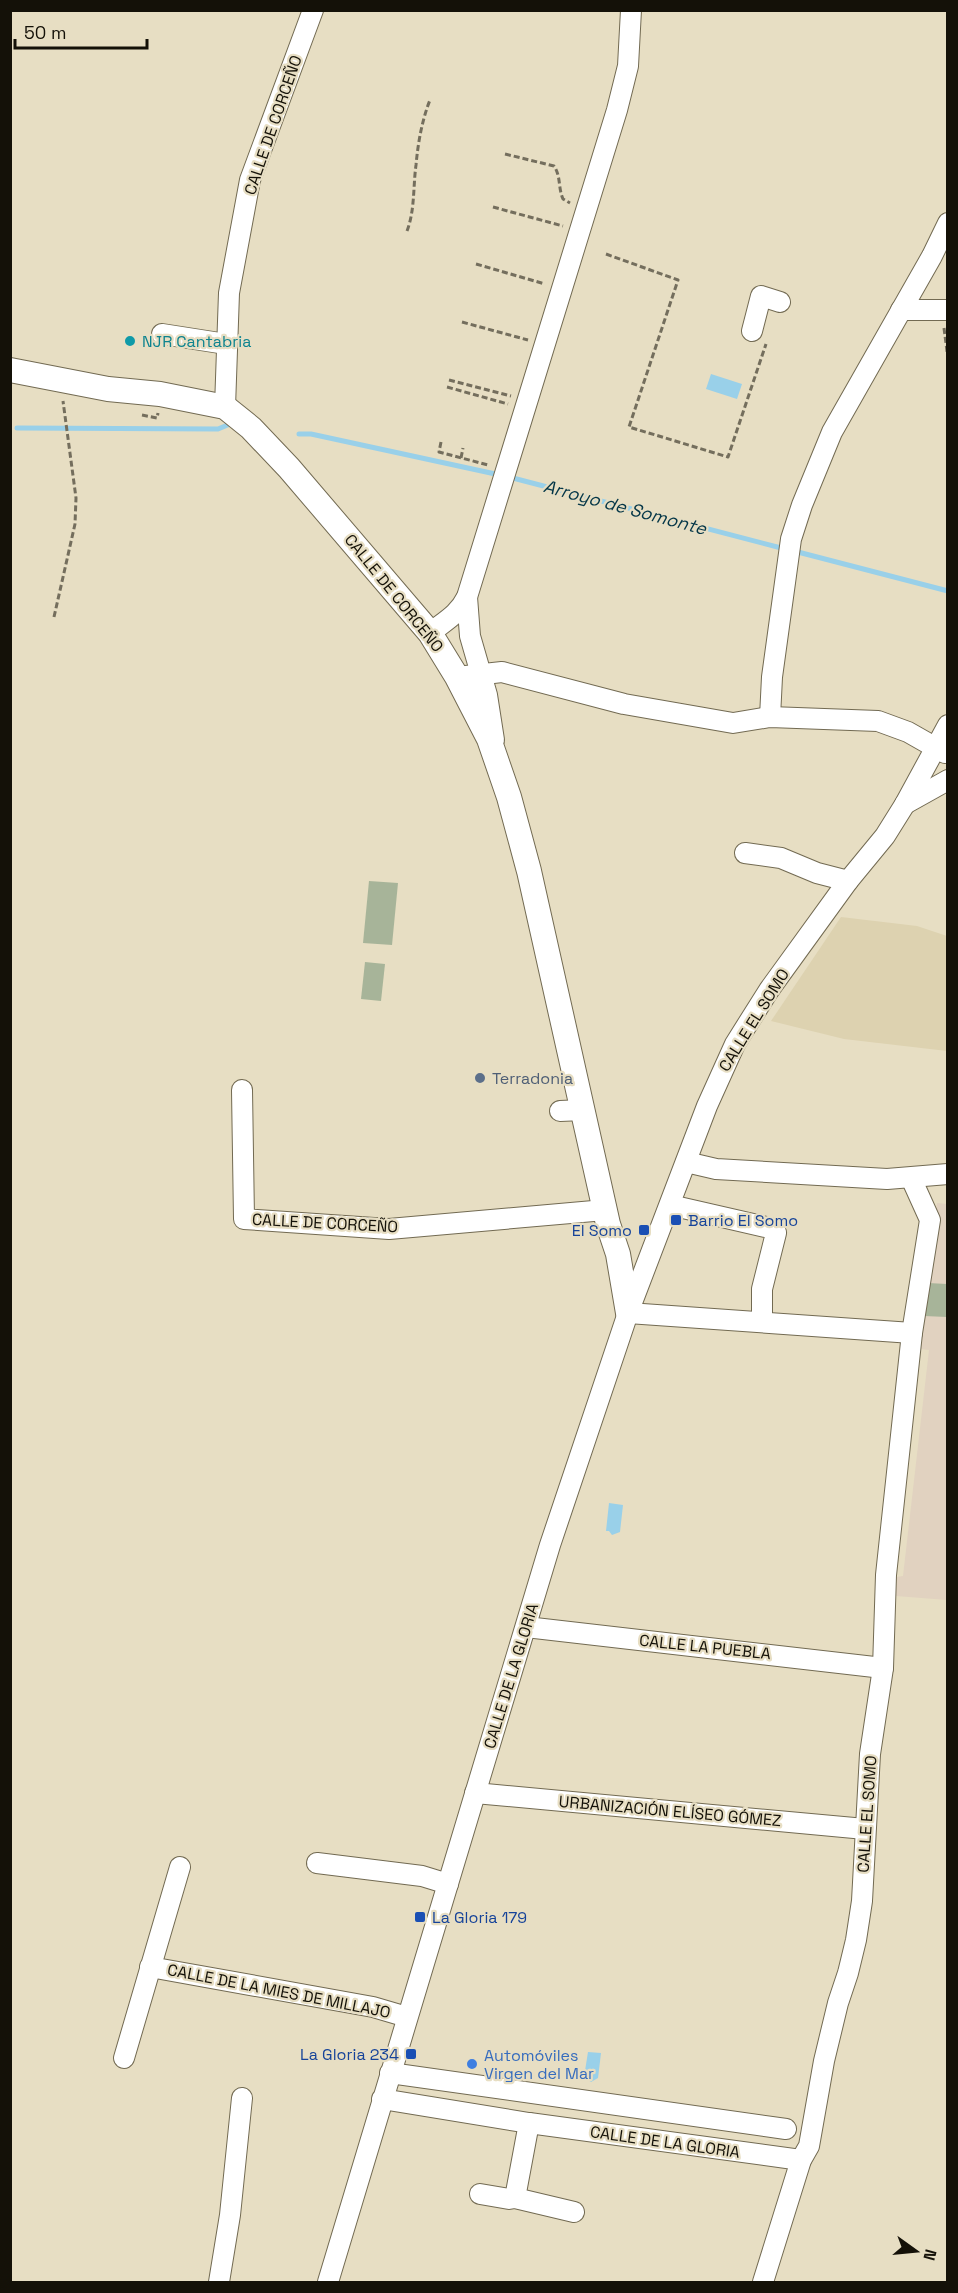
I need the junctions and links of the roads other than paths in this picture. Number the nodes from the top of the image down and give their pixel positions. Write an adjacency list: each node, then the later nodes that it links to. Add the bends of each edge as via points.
1 (313, 10): 9 (street, CALLE DE CORCEÑO, via 250,180 229,293)
2 (631, 10): 12 (street, via 628,66 617,110)
3 (948, 223): 5 (street)
4 (780, 302): 7 (street, via 761,296)
5 (901, 310): 6 (street); 15 (street, via 832,432 791,539)
6 (944, 310)
7 (760, 333)
8 (162, 334): 9 (street)
9 (226, 344): 11 (street, CALLE DE CORCEÑO)
10 (10, 370): 11 (main road)
11 (225, 407): 13 (main road, CALLE DE CORCEÑO, via 289,468)
12 (467, 597): 13 (street); 14 (street)
13 (436, 641): 14 (main road, CALLE DE CORCEÑO)
14 (470, 669): 15 (street, via 502,672 624,704 734,723); 27 (main road, CALLE DE CORCEÑO, via 530,871 572,1110)
15 (770, 717): 17 (street, via 878,722 908,732)
16 (948, 724): 17 (street, CALLE EL SOMO)
17 (942, 751): 19 (street, CALLE EL SOMO)
18 (948, 780): 19 (street)
19 (904, 804): 21 (street, CALLE EL SOMO, via 885,836)
20 (745, 852): 21 (street, via 781,858)
21 (848, 881): 23 (street, CALLE EL SOMO, via 735,1044)
22 (242, 1090): 27 (street, CALLE DE CORCEÑO, via 244,1219 389,1229)
23 (686, 1162): 25 (street, via 716,1169); 26 (street, CALLE EL SOMO)
24 (948, 1174): 25 (street)
25 (911, 1178): 32 (street, CALLE EL SOMO, via 930,1220)
26 (670, 1205): 29 (street, CALLE EL SOMO); 31 (street, via 770,1228 776,1233 762,1289)
27 (605, 1210): 28 (main road, CALLE DE CORCEÑO)
28 (618, 1254): 29 (main road, CALLE DE CORCEÑO); 30 (main road, CALLE DE CORCEÑO)
29 (640, 1282): 30 (street, CALLE DE LA GLORIA)
30 (628, 1313): 31 (street); 33 (street, CALLE DE LA GLORIA)
31 (762, 1322): 32 (street)
32 (912, 1334): 34 (street, CALLE EL SOMO, via 886,1575)
33 (526, 1627): 34 (street, CALLE LA PUEBLA); 35 (street, CALLE DE LA GLORIA)
34 (883, 1668): 36 (street, CALLE EL SOMO, via 870,1754)
35 (476, 1793): 36 (street, URBANIZACIÓN ELÍSEO GÓMEZ); 39 (street, CALLE DE LA GLORIA)
36 (865, 1829): 48 (street, CALLE EL SOMO, via 856,1940 827,2050 809,2145)
37 (316, 1863): 39 (street, via 422,1876)
38 (180, 1867): 40 (street, CALLE DE LA MIES DE MILLAJO)
39 (448, 1884): 41 (street, CALLE DE LA GLORIA)
40 (150, 1967): 41 (street, CALLE DE LA MIES DE MILLAJO, via 372,2007); 42 (street, CALLE DE LA MIES DE MILLAJO)
41 (407, 2017): 43 (street, CALLE DE LA GLORIA)
42 (124, 2058)
43 (390, 2073): 45 (street, CALLE DE LA GLORIA); 47 (street, CALLE DE LA GLORIA)
44 (242, 2098): 52 (street)
45 (382, 2099): 46 (street, CALLE DE LA GLORIA); 53 (street, CALLE DE LA GLORIA)
46 (529, 2123): 48 (street, CALLE DE LA GLORIA); 50 (street)
47 (786, 2130)
48 (801, 2160): 54 (street, CALLE EL SOMO)
49 (480, 2194): 50 (street)
50 (515, 2198): 51 (street)
51 (574, 2211)
52 (219, 2283)
53 (327, 2283)
54 (763, 2283)

